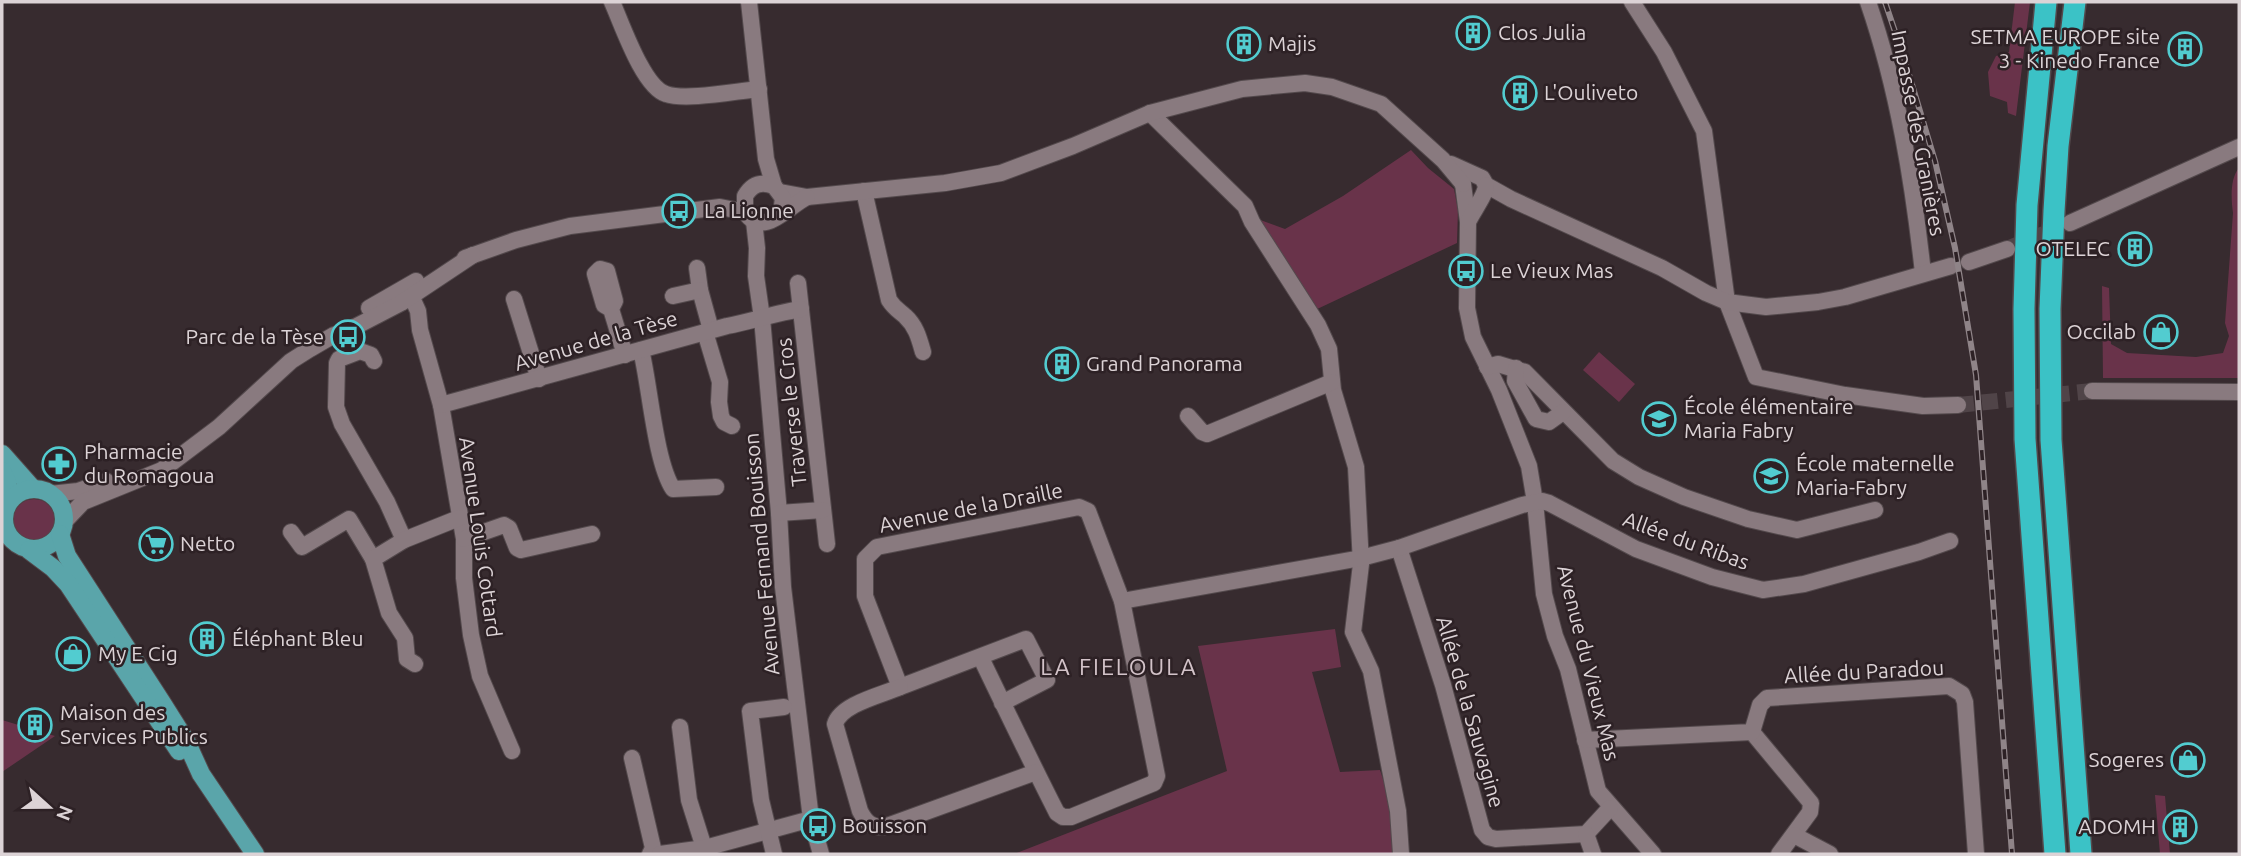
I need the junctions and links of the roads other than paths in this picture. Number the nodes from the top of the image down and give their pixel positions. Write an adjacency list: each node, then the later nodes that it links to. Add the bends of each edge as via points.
1 (612, 2): 7 (street, via 648,80 661,93 679,96)
2 (749, 2): 7 (street)
3 (1632, 2): 27 (street, via 1664,52 1704,131)
4 (1868, 2): 21 (street, Impasse des Granières, via 1887,63 1917,214)
5 (2046, 2): 100 (highway, via 2027,205 2025,426)
6 (2075, 2): 101 (highway, via 2058,146 2050,309 2051,440)
7 (759, 89): 10 (street)
8 (1150, 113): 12 (street, via 1242,89 1306,83 1332,88 1381,104); 13 (street, via 1001,173); 39 (street, via 1245,206 1318,325 1329,349)
9 (2239, 147): 16 (street)
10 (766, 159): 11 (street); 15 (street, Avenue Fernand Bouisson)
11 (777, 189): 14 (street); 15 (street, via 767,184); 15 (street, via 783,198)
12 (1475, 189): 27 (street, via 1511,199); 36 (street, Avenue du Vieux Mas, via 1468,222 1468,320)
13 (864, 191): 14 (street); 33 (street, via 889,300 914,326)
14 (807, 197): 15 (street)
15 (758, 208): 24 (street, via 720,207 570,226 473,256); 30 (street, Avenue Fernand Bouisson, via 756,276)
16 (2070, 223)
17 (2007, 249): 18 (street)
18 (1969, 262)
19 (1951, 266): 21 (street)
20 (697, 268): 23 (street)
21 (1923, 274): 27 (street, via 1818,302 1766,307)
22 (798, 283): 29 (street, Traverse le Cros)
23 (700, 290): 25 (street); 31 (street)
24 (404, 294): 42 (street, Avenue Louis Cottard, via 419,325); 47 (street, via 291,361 219,427)
25 (673, 296)
26 (514, 299): 38 (street)
27 (1727, 302): 43 (street, via 1756,377 1910,404)
28 (611, 309): 34 (street)
29 (802, 309): 30 (street, Traverse le Cros); 54 (street, Traverse le Cros)
30 (762, 318): 31 (street, Avenue de la Tèse); 56 (street, Avenue Fernand Bouisson)
31 (708, 331): 32 (street, Avenue de la Tèse); 46 (street, via 720,382 721,416)
32 (641, 350): 34 (street, Avenue de la Tèse); 50 (street, via 669,482 673,489)
33 (923, 352)
34 (625, 355): 38 (street, Avenue de la Tèse)
35 (374, 361): 63 (street, via 360,351 339,359 336,407)
36 (1487, 367): 37 (street); 52 (street, Avenue du Vieux Mas, via 1521,443)
37 (1516, 368): 44 (street, Allée du Ribas); 44 (street, via 1515,381 1536,419 1549,422)
38 (539, 379): 42 (street, Avenue de la Tèse)
39 (1332, 382): 45 (street, via 1207,434); 68 (street, via 1356,467)
40 (2092, 391): 41 (street)
41 (2239, 392)
42 (441, 405): 57 (street, Avenue Louis Cottard)
43 (1958, 405)
44 (1563, 412): 55 (street, Allée du Ribas, via 1613,461 1639,477 1748,519 1797,530)
45 (1188, 416)
46 (732, 426)
47 (184, 452): 51 (street, via 78,491); 58 (street, via 162,470 83,502)
48 (2, 454): 51 (main road)
49 (2, 471): 53 (main road, via 7,482)
50 (716, 487)
51 (42, 491): 53 (main road, via 21,492); 58 (main road, via 61,506)
52 (1535, 502): 64 (street, Allée du Ribas, via 1549,503 1636,549 1763,590 1804,584); 66 (street); 79 (street, Avenue du Vieux Mas, via 1544,594)
53 (5, 508): 61 (main road)
54 (823, 510): 56 (street, Traverse le Cros); 65 (street, Traverse le Cros)
55 (1875, 510)
56 (779, 513): 84 (street, Avenue Fernand Bouisson, via 783,587)
57 (459, 518): 62 (street, Avenue Louis Cottard); 63 (street)
58 (62, 528): 67 (main road, via 47,547); 74 (main road, via 66,556)
59 (291, 531): 69 (street, via 302,547 349,519)
60 (592, 534): 62 (street, via 522,550 504,525)
61 (5, 535): 67 (main road)
62 (464, 539): 80 (street, Avenue Louis Cottard, via 467,603 480,676)
63 (404, 540): 69 (street)
64 (1950, 541)
65 (828, 544)
66 (1399, 548): 68 (street); 86 (street, Allée de la Sauvagine, via 1443,685 1482,830 1496,839)
67 (29, 550): 74 (main road, via 68,584)
68 (1361, 558): 70 (street); 94 (street, via 1353,632 1371,671 1398,811)
69 (373, 559): 72 (street, via 389,613 405,638 407,659)
70 (1122, 601): 73 (street, Avenue de la Draille, via 1088,511 1079,507 877,547 865,559 865,596); 82 (street, Avenue de la Draille, via 1157,776 1154,782 1063,817)
71 (981, 658): 73 (street); 75 (street, Avenue de la Draille); 75 (street, via 1026,639 1047,680)
72 (415, 664)
73 (900, 687): 82 (street, via 847,708 835,724 860,811 870,825 887,826)
74 (145, 689): 89 (main road, via 187,741 199,770)
75 (1002, 703): 82 (street, Avenue de la Draille)
76 (784, 707): 85 (street, via 750,711)
77 (680, 727): 88 (street, via 689,800)
78 (1752, 732): 79 (street); 87 (street, via 1811,803); 99 (street, Allée du Paradou, via 1760,705 1767,698 1943,685 1956,689 1965,702)
79 (1585, 740): 83 (street, Avenue du Vieux Mas, via 1598,791)
80 (512, 751)
81 (632, 758): 90 (street, via 653,848)
82 (1036, 772)
83 (1610, 808): 86 (street); 96 (street, Avenue du Vieux Mas)
84 (811, 819): 85 (street); 93 (street, Avenue Fernand Bouisson)
85 (768, 832): 88 (street); 92 (street)
86 (1587, 834): 95 (street)
87 (1794, 835): 97 (street); 98 (street)
88 (705, 851): 91 (street)
89 (255, 854)
90 (650, 854)
91 (660, 854)
92 (774, 854)
93 (821, 854)
94 (1401, 854)
95 (1593, 854)
96 (1653, 854)
97 (1779, 854)
98 (1830, 854)
99 (1976, 854)
100 (2055, 854)
101 (2081, 854)

